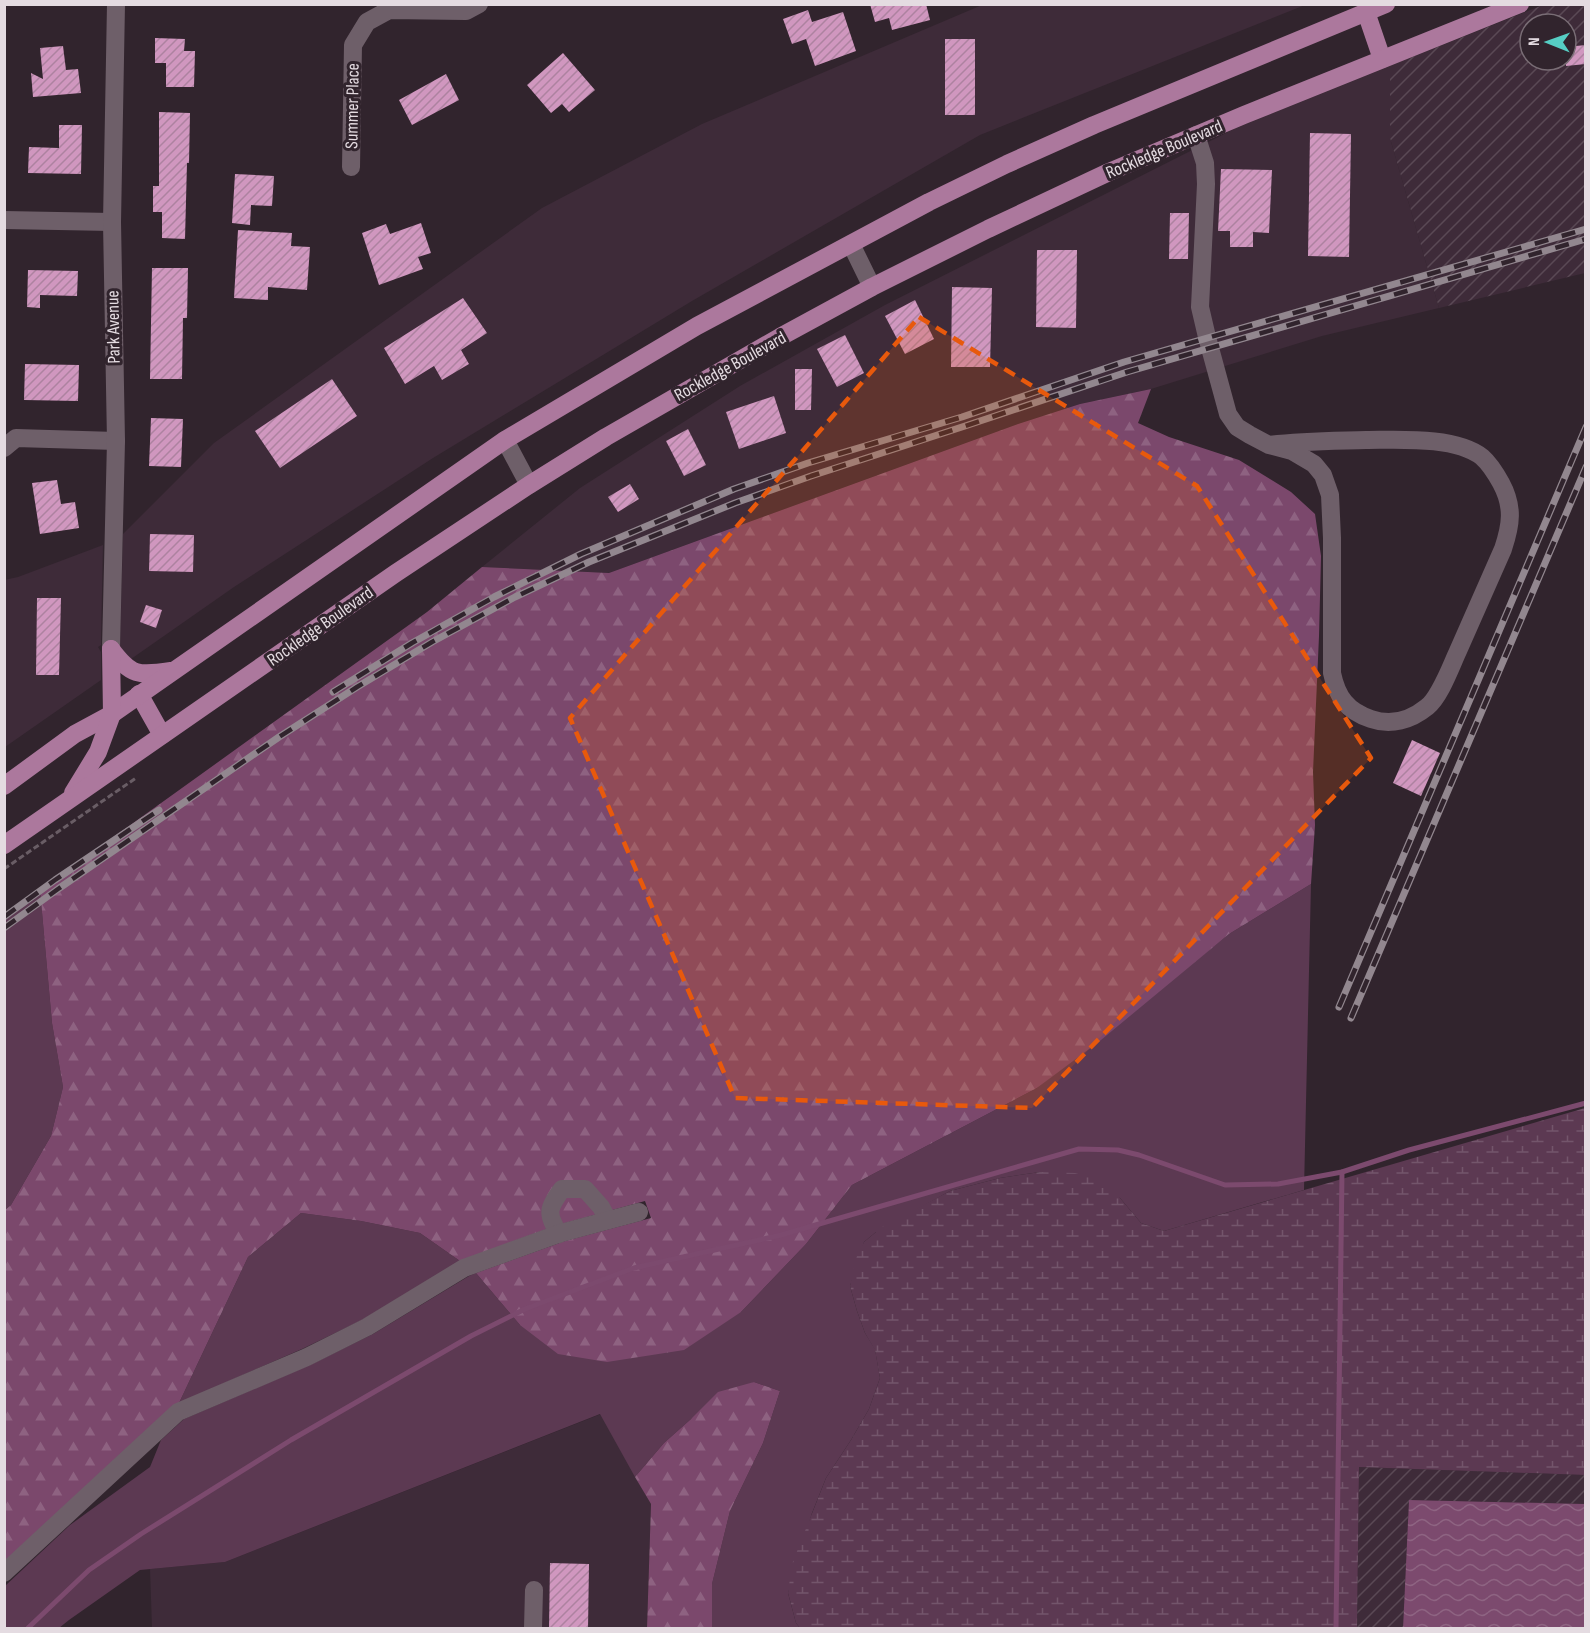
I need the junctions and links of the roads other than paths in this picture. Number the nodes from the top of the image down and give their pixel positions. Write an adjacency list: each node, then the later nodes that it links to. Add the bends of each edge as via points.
1 (116, 4): 10 (street, Park Avenue)
2 (479, 4): 8 (street, Summer Place, via 466,11 389,10 367,22 353,45)
3 (1386, 4): 5 (main road)
4 (1520, 4): 6 (main road, Rockledge Boulevard)
5 (1366, 12): 6 (main road); 11 (main road, via 1022,157)
6 (1382, 59): 7 (main road, Rockledge Boulevard)
7 (1196, 135): 12 (main road, Rockledge Boulevard, via 1109,172); 15 (street, via 1205,163 1206,184 1200,307 1204,327 1228,414 1237,427)
8 (351, 167)
9 (4, 220): 10 (street)
10 (112, 222): 14 (street, Park Avenue)
11 (851, 244): 12 (street); 13 (main road, via 697,326)
12 (872, 286): 17 (main road, Rockledge Boulevard)
13 (504, 440): 17 (street); 19 (main road)
14 (116, 441): 16 (street, via 16,438); 18 (street, Park Avenue)
15 (1269, 445): 15 (street, via 1292,451 1314,464 1330,495 1335,688 1345,704 1360,715 1392,723 1409,718 1429,706 1443,683 1503,549 1510,528 1504,488 1481,457 1450,444 1403,440)
16 (4, 448)
17 (529, 485): 22 (main road, Rockledge Boulevard)
18 (111, 649): 19 (main road, via 132,671); 21 (main road)
19 (172, 671): 20 (main road)
20 (139, 694): 21 (main road); 22 (main road)
21 (112, 714): 23 (main road, via 75,734); 24 (main road, via 98,752)
22 (162, 735): 24 (main road, Rockledge Boulevard)
23 (4, 786)
24 (69, 799): 25 (main road, Rockledge Boulevard)
25 (4, 844)
26 (639, 1212): 27 (street)
27 (608, 1220): 28 (street); 28 (street, via 585,1189 562,1190 551,1205 552,1221)
28 (559, 1233): 29 (street, via 464,1268 367,1327 178,1412)
29 (4, 1574)
30 (534, 1590): 31 (street)
31 (533, 1629)

